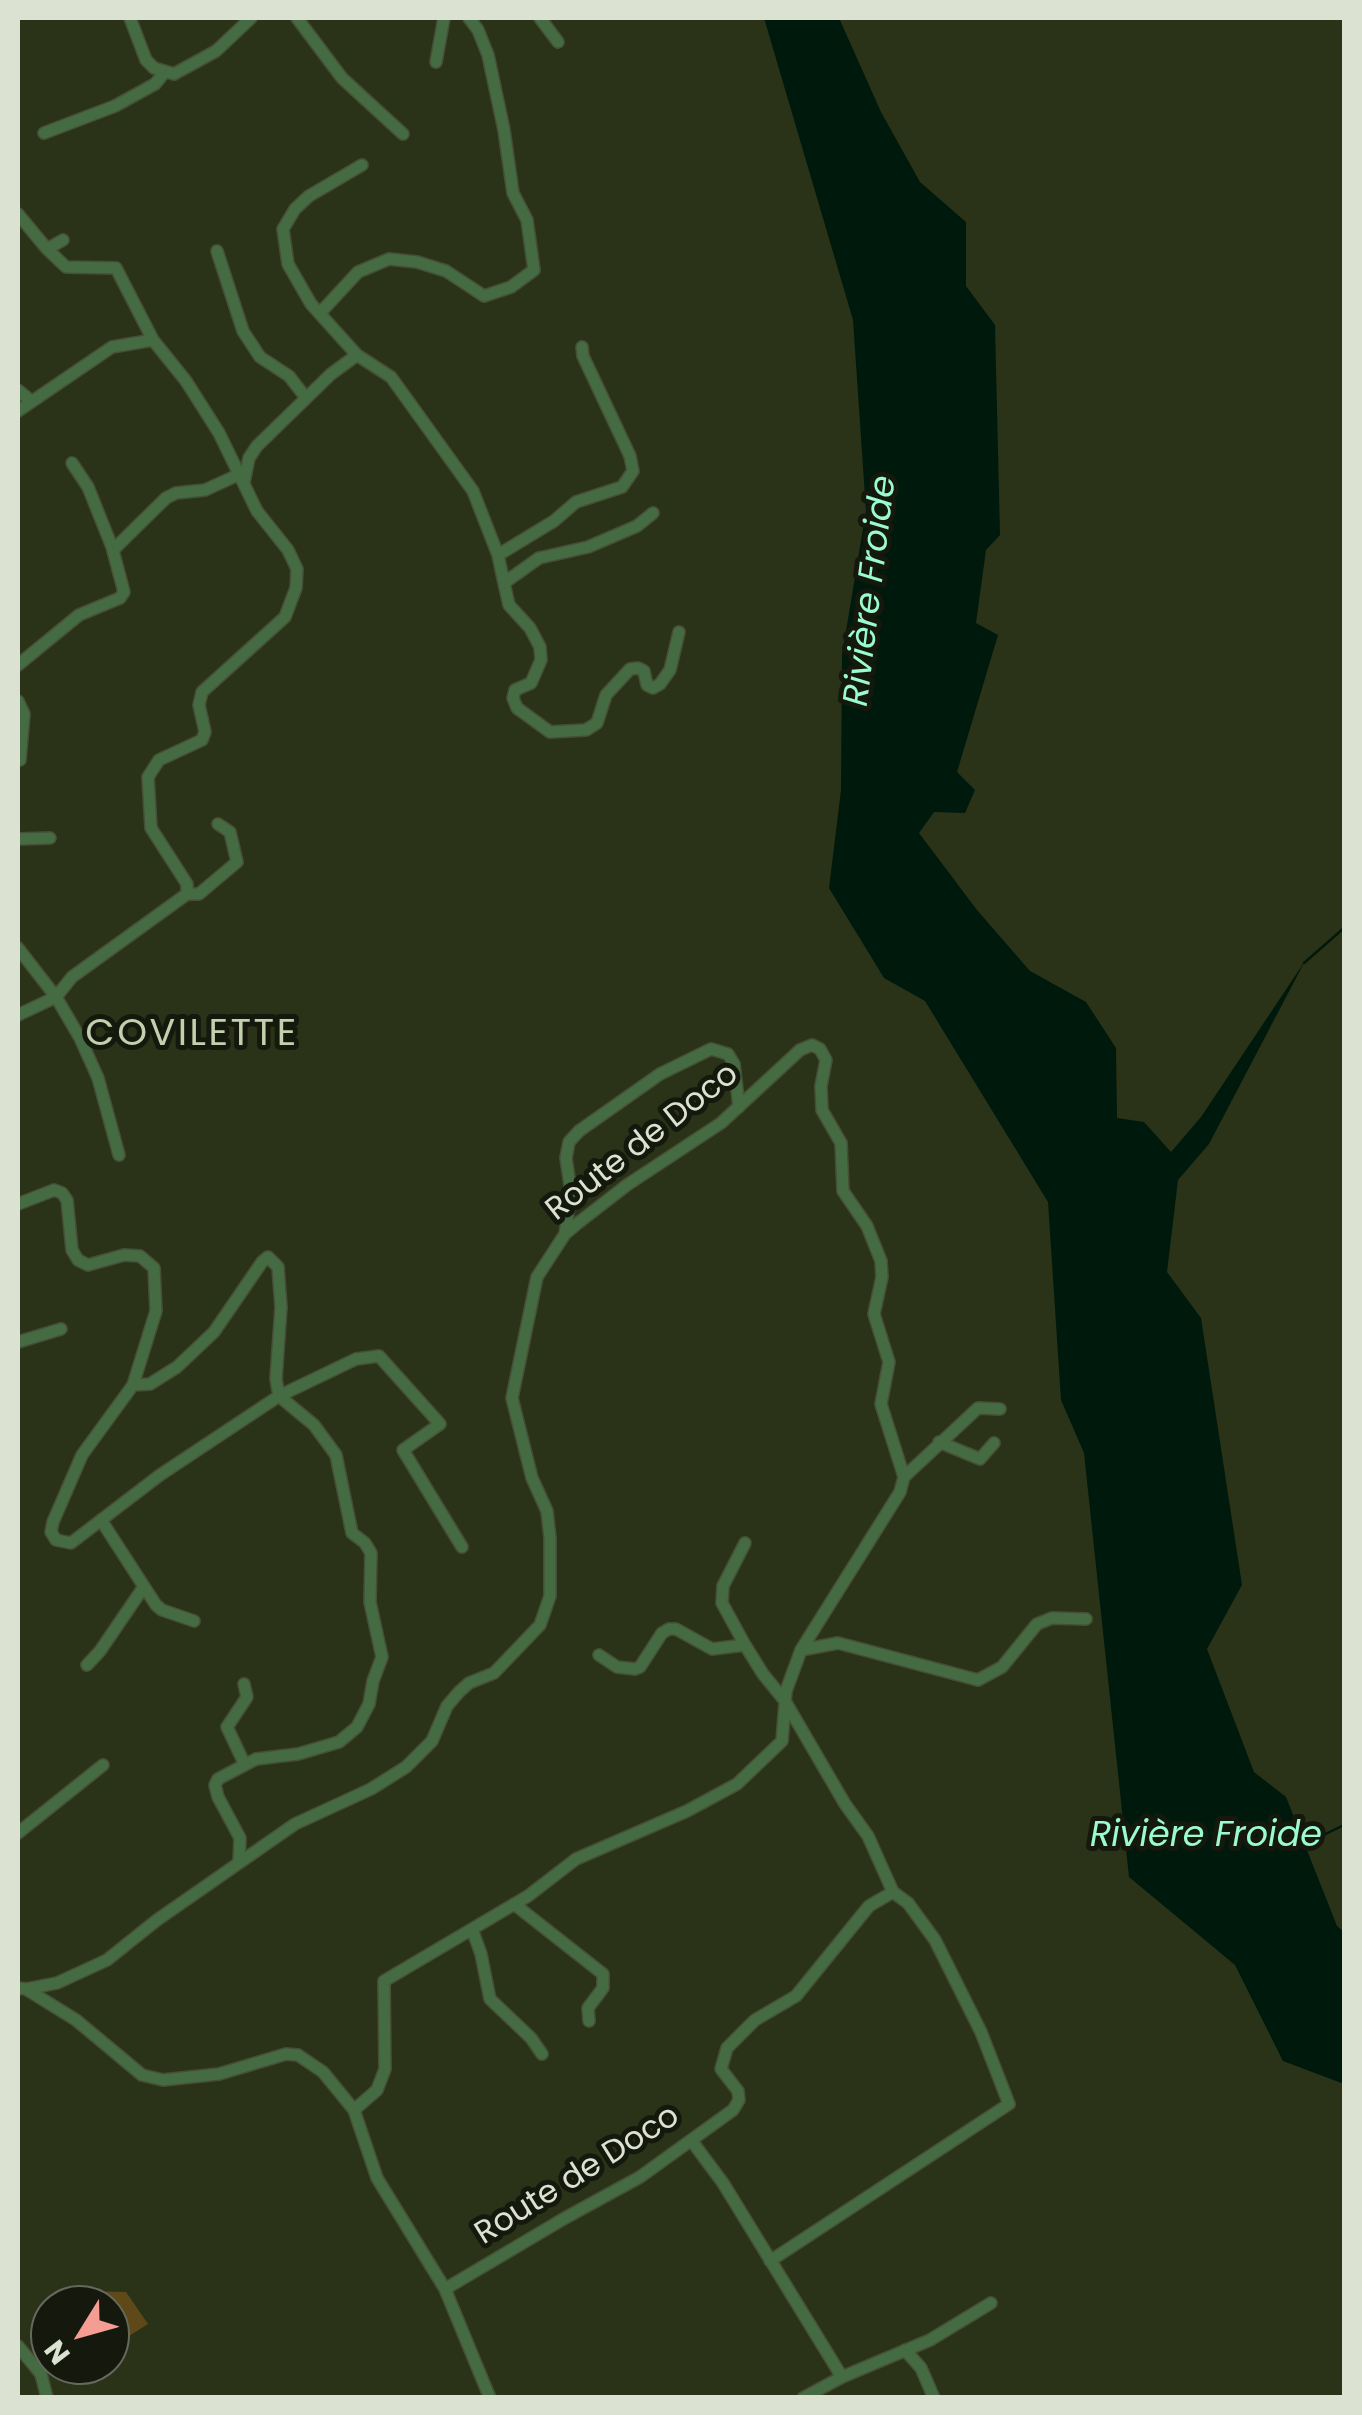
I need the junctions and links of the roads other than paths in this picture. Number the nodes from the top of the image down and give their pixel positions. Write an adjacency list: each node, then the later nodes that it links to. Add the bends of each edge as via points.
1 (130, 18): 9 (street, via 140,51)
2 (251, 18): 9 (street, via 186,70)
3 (296, 18): 11 (street, via 342,78)
4 (444, 18): 8 (street)
5 (469, 18): 17 (street, via 488,55 512,193 527,220 534,270 484,296 446,271 389,259 358,272)
6 (540, 18): 7 (street)
7 (558, 42)
8 (436, 62)
9 (164, 72): 10 (street, via 115,106)
10 (44, 132)
11 (403, 134)
12 (362, 165): 17 (street, via 309,196 284,230 288,264)
13 (18, 214): 15 (street)
14 (64, 240): 15 (street)
15 (48, 249): 18 (street, via 66,267 116,268)
16 (217, 251): 22 (street, via 248,340)
17 (321, 312): 20 (street)
18 (153, 340): 23 (street, via 112,346); 26 (street, via 186,381)
19 (582, 347): 29 (street, via 632,470 622,487 576,502)
20 (357, 354): 22 (street); 29 (street, via 391,377 473,491)
21 (18, 390): 23 (street)
22 (306, 398): 26 (street, via 257,446)
23 (32, 401): 24 (street)
24 (18, 411)
25 (72, 464): 28 (street)
26 (240, 475): 28 (street, via 166,498); 38 (street, via 288,550 296,588 285,617 202,692 202,740 159,760 148,777 151,828)
27 (653, 513): 30 (street, via 621,534 540,558)
28 (113, 550): 32 (street, via 124,584 120,598 79,615)
29 (498, 555): 30 (street)
30 (504, 583): 31 (street, via 508,605 540,647 530,683 513,698 550,732 597,723 606,695 630,670 644,671 653,688 660,684)
31 (679, 632)
32 (18, 665)
33 (18, 701): 34 (street, via 24,714)
34 (20, 760)
35 (218, 824): 38 (street, via 230,832 237,862 200,894)
36 (50, 838): 37 (street)
37 (18, 840)
38 (188, 894): 40 (street, via 72,978)
39 (18, 948): 40 (street)
40 (56, 997): 41 (street); 43 (street, via 98,1078)
41 (18, 1015)
42 (738, 1106): 45 (street, Route de Doco); 45 (street, via 734,1064 728,1054 710,1049 660,1074 580,1131 566,1158 572,1192); 53 (street, Route de Doco, via 806,1046 824,1053 822,1110 840,1143 843,1192 881,1261 874,1314 889,1362 881,1404)
43 (120, 1155)
44 (18, 1204): 48 (street, via 62,1193 78,1260 88,1265 124,1254 154,1268 156,1311)
45 (565, 1234): 69 (street, Route de Doco, via 537,1278 512,1398 547,1511 550,1596 540,1625 494,1673 459,1692 432,1742 406,1767 295,1824)
46 (61, 1328): 47 (street)
47 (18, 1342)
48 (133, 1385): 49 (street, via 150,1384 177,1367 214,1332 268,1257 278,1267); 54 (street, via 82,1455 51,1532 71,1543)
49 (279, 1396): 54 (street); 56 (street, via 356,1359 379,1356 440,1424 403,1450); 66 (street, via 314,1425 336,1455 352,1533 370,1553 370,1602 382,1657 369,1704 339,1742)
50 (1000, 1409): 51 (street, via 981,1406)
51 (938, 1442): 52 (street, via 980,1459); 53 (street)
52 (994, 1443)
53 (904, 1477): 61 (street)
54 (101, 1520): 57 (street)
55 (744, 1543): 60 (street, via 722,1603)
56 (462, 1547)
57 (142, 1588): 59 (street, via 162,1610); 63 (street)
58 (1086, 1619): 61 (street, via 1037,1624 1002,1667 978,1680 838,1643)
59 (194, 1622)
60 (744, 1645): 62 (street, via 712,1649 670,1629 635,1669); 65 (street)
61 (801, 1650): 65 (street)
62 (598, 1654)
63 (87, 1665)
64 (244, 1684): 66 (street, via 247,1697 227,1727)
65 (785, 1701): 70 (street, via 868,1836); 71 (street, via 782,1741 737,1784 576,1859)
66 (244, 1764): 69 (street, via 216,1785 240,1838)
67 (103, 1765): 68 (street)
68 (18, 1833)
69 (239, 1862): 73 (street, Route de Doco, via 107,1960 56,1983)
70 (893, 1892): 77 (street, Route de Doco, via 869,1906 796,1996 755,2020 728,2048 722,2068 739,2100); 78 (street, via 935,1940 1009,2104)
71 (514, 1904): 72 (street); 74 (street, via 604,1974 603,1988 588,2008)
72 (472, 1929): 75 (street, via 490,1999); 76 (street, via 384,1981 385,2069 377,2090)
73 (22, 1989): 76 (street, via 76,2020 142,2075 163,2080 219,2074 298,2055 324,2072)
74 (590, 2022)
75 (542, 2054)
76 (354, 2110): 79 (street, via 377,2178)
77 (691, 2140): 78 (street); 79 (street, Route de Doco, via 640,2178)
78 (770, 2260): 83 (street)
79 (445, 2289): 85 (street)
80 (991, 2303): 82 (street)
81 (18, 2346): 84 (street, via 41,2374)
82 (905, 2350): 83 (street); 87 (street, via 922,2368)
83 (842, 2377): 86 (street)
84 (47, 2398)
85 (490, 2398)
86 (802, 2398)
87 (934, 2398)

